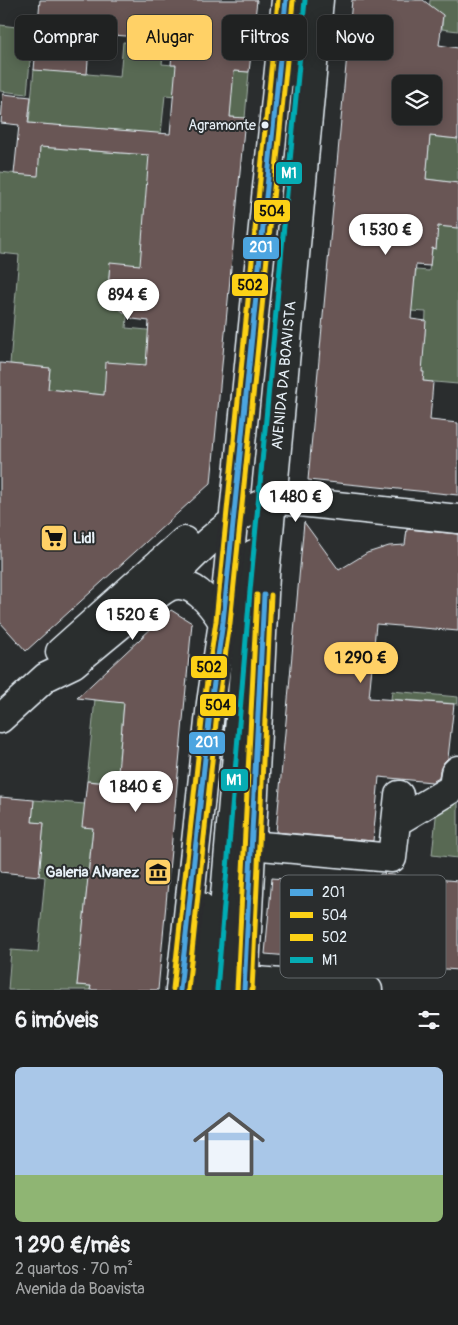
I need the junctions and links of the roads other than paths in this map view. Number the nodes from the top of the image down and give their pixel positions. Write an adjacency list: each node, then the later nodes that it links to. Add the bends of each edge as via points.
1 (286, 0): 4 (main road, AVENIDA DA BOAVISTA)
2 (305, 0): 4 (main road)
3 (319, 0): 4 (main road, AVENIDA DA BOAVISTA)
4 (256, 499): 5 (main road); 6 (main road, AVENIDA DA BOAVISTA); 9 (main road, via 62,650); 15 (main road, AVENIDA DA BOAVISTA, via 265,575); 19 (main road)
5 (458, 519)
6 (233, 522): 7 (main road, via 187,561); 8 (main road, AVENIDA DA BOAVISTA)
7 (156, 596): 8 (main road, via 170,586 195,590 212,604); 9 (main road, via 73,664)
8 (223, 622): 10 (main road, AVENIDA DA BOAVISTA)
9 (46, 677): 11 (main road)
10 (211, 703): 17 (main road, AVENIDA DA BOAVISTA); 18 (main road)
11 (2, 712)
12 (458, 770): 14 (main road, via 453,788)
13 (399, 795): 14 (main road)
14 (396, 822): 15 (main road, via 392,858)
15 (251, 845): 16 (main road, AVENIDA DA BOAVISTA)
16 (244, 985): 20 (main road)
17 (180, 990)
18 (196, 990)
19 (216, 990)
20 (368, 990)

